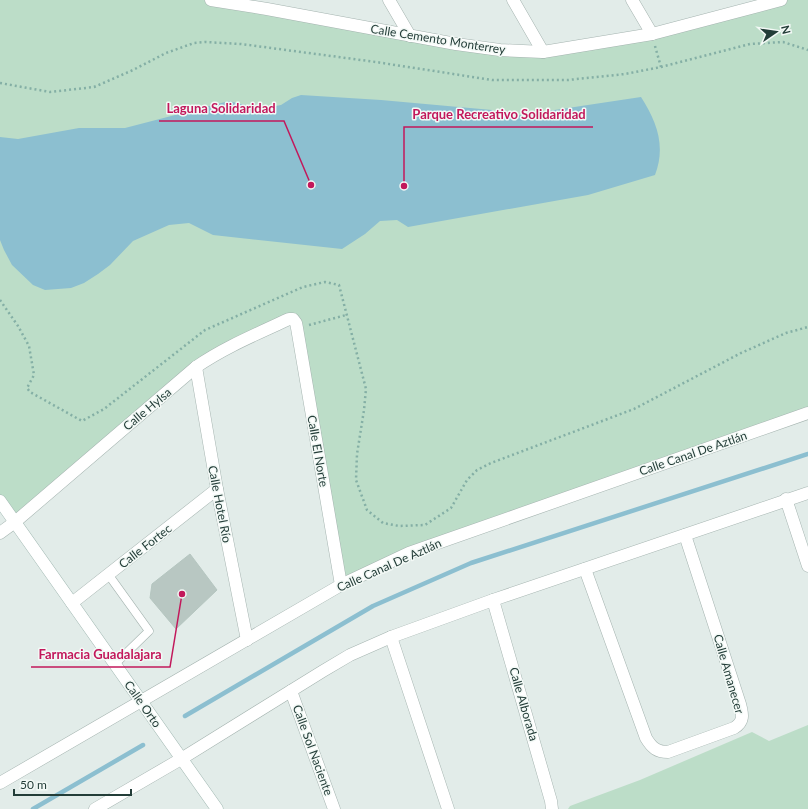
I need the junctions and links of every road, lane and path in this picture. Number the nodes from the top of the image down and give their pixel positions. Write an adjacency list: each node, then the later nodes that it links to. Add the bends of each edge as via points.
1 (211, 0): 7 (street, Calle Cemento Monterrey)
2 (389, 0): 9 (street)
3 (513, 0): 11 (street)
4 (632, 0): 8 (street)
5 (781, 0): 6 (street, Calle Cemento Monterrey)
6 (753, 3): 8 (street, Calle Cemento Monterrey)
7 (265, 5): 9 (street, Calle Cemento Monterrey)
8 (652, 34): 11 (street, Calle Cemento Monterrey); 12 (path)
9 (410, 36): 11 (street, Calle Cemento Monterrey, via 485,48)
10 (808, 50): 12 (path, via 783,42 750,44)
11 (543, 52)
12 (661, 67): 13 (path, via 568,80 492,80 241,44 205,42 194,43 166,53 94,87 50,92)
13 (0, 83)
14 (0, 300): 15 (path, via 29,346 34,375 27,388 82,421 104,409 205,330 303,287 325,282 339,285)
15 (346, 315): 16 (path); 17 (path, via 366,389 356,454 356,480 367,510 383,523 399,526 425,525 451,508 467,480 491,462 634,409 741,353 786,333)
16 (295, 324): 18 (street, Calle Hylsa, via 289,319 217,353); 30 (street, Calle El Norte)
17 (808, 327)
18 (196, 367): 20 (street, Calle Hotel Río); 24 (street, Calle Hylsa)
19 (808, 413): 30 (street, Calle Canal De Aztlán, via 431,544)
20 (217, 489): 29 (street, Calle Fortec); 34 (street, Calle Hotel Río)
21 (808, 492): 22 (street)
22 (786, 499): 26 (street); 27 (street)
23 (0, 501): 24 (street, Calle Orto)
24 (15, 522): 25 (street, Calle Hylsa); 32 (street, Calle Orto)
25 (0, 533)
26 (685, 535): 28 (street); 28 (street, Calle Amanecer, via 742,716 734,728 668,752 654,749 646,738)
27 (808, 566)
28 (585, 569): 31 (street)
29 (108, 574): 32 (street, Calle Fortec); 35 (lane, via 149,631)
30 (341, 585): 34 (street, Calle Canal De Aztlán)
31 (494, 600): 33 (street); 44 (street, Calle Alborada)
32 (72, 603): 35 (street, Calle Orto)
33 (391, 636): 36 (street, via 350,656); 43 (street)
34 (247, 640): 37 (street, Calle Canal De Aztlán)
35 (115, 664): 37 (street, Calle Orto)
36 (291, 691): 38 (street); 42 (street, Calle Sol Naciente)
37 (141, 700): 38 (street, Calle Orto); 39 (street, Calle Canal De Aztlán)
38 (181, 759): 40 (street); 41 (street, Calle Orto)
39 (0, 784)
40 (95, 809)
41 (217, 809)
42 (334, 809)
43 (448, 809)
44 (552, 809)

